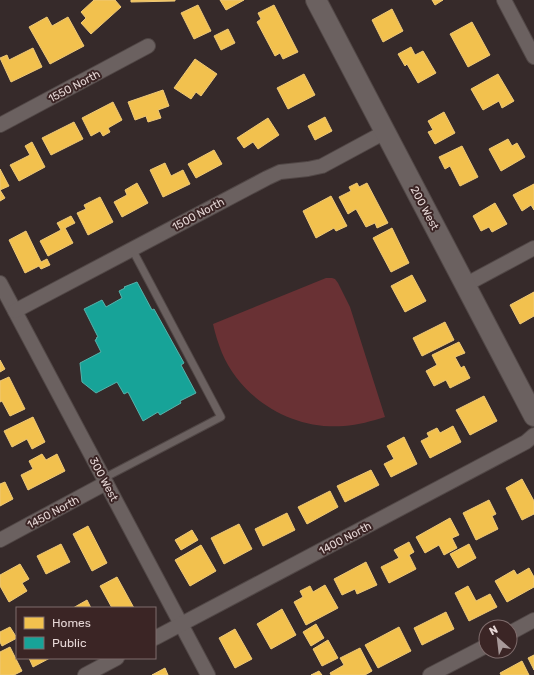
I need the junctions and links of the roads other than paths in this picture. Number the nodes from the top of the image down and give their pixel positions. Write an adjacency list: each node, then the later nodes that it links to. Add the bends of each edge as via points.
1 (316, 0): 6 (main road, 200 West)
2 (504, 0): 4 (street)
3 (148, 46): 5 (street, 1550 North)
4 (534, 57)
5 (0, 125)
6 (385, 132): 8 (street, 1500 North, via 322,166 280,172 266,178); 10 (main road, 200 West)
7 (534, 248): 10 (street)
8 (132, 249): 11 (street, 1500 North); 14 (lane, via 221,416)
9 (0, 283): 11 (street, 300 West)
10 (465, 285): 12 (main road, 200 West)
11 (15, 310): 14 (street, 300 West)
12 (534, 416)
13 (534, 435): 17 (street, 1400 North, via 526,442)
14 (105, 481): 15 (street, 1450 North); 17 (street, 300 West)
15 (0, 540)
16 (534, 620): 18 (street)
17 (181, 624): 19 (street, 1400 North); 23 (street, 300 West)
18 (518, 629)
19 (156, 637)
20 (478, 650): 24 (street)
21 (115, 659): 22 (street)
22 (85, 675)
23 (208, 675)
24 (430, 675)

